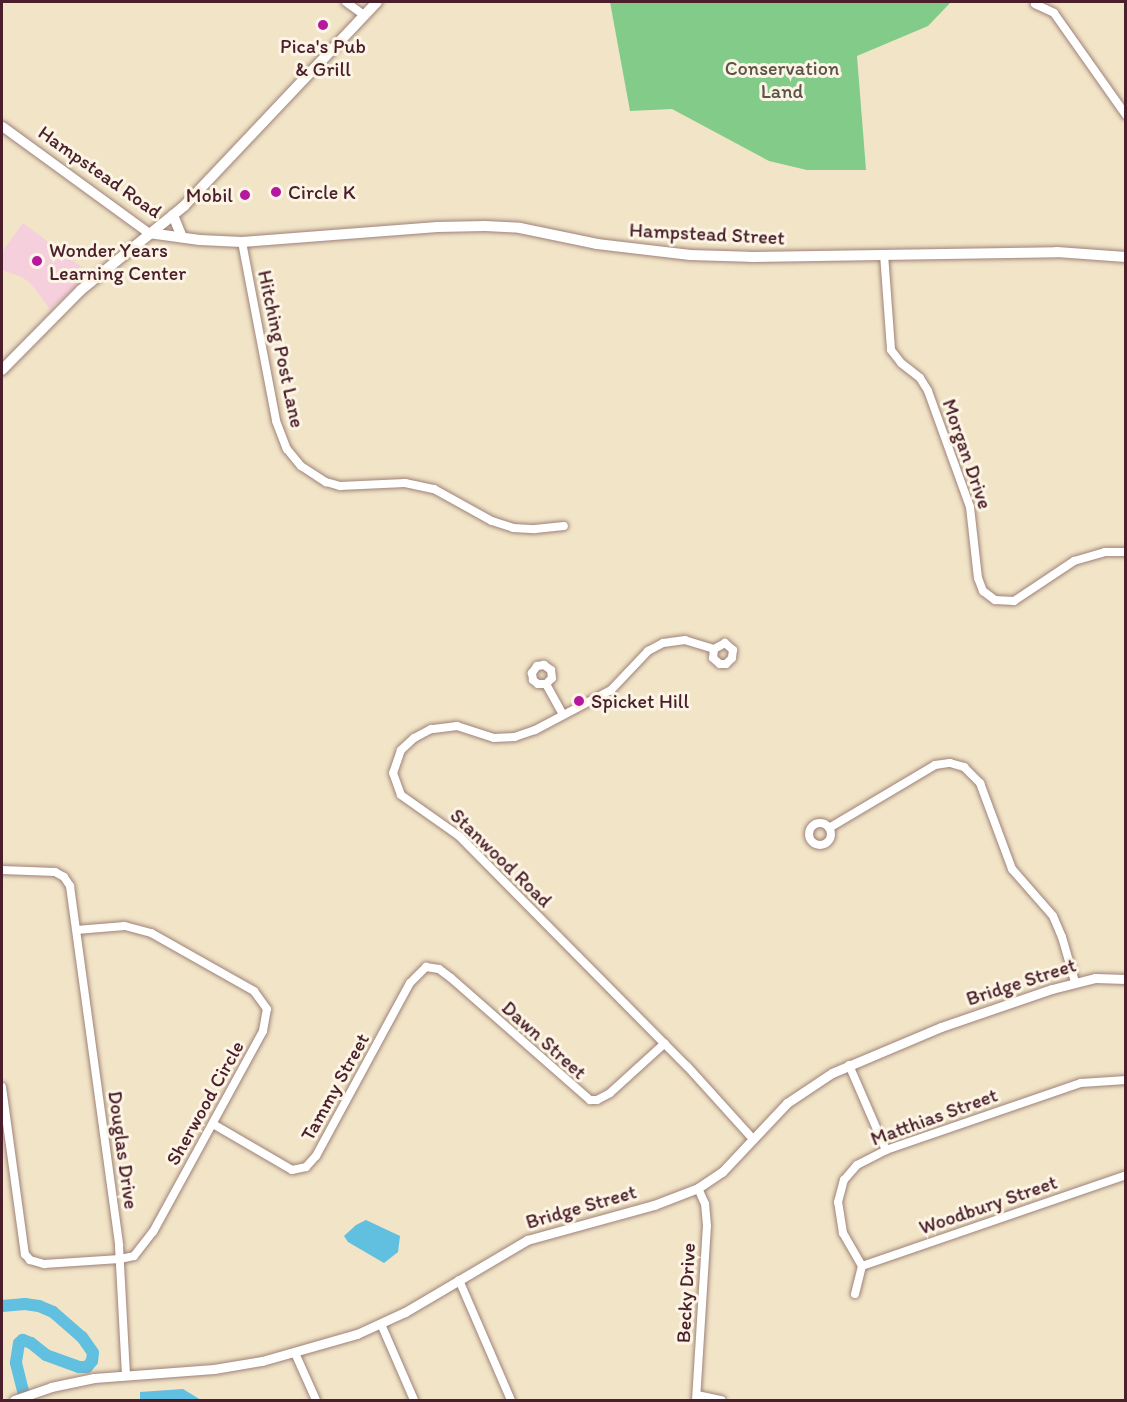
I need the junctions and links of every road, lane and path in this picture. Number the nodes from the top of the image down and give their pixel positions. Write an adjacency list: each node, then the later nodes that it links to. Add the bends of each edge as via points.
1 (346, 2): 4 (street)
2 (377, 2): 4 (main road)
3 (1035, 4): 5 (street, via 1054,13)
4 (364, 15): 7 (main road, via 224,166)
5 (1125, 115)
6 (2, 126): 8 (street, Hampstead Road)
7 (173, 215): 8 (main road); 9 (main road)
8 (150, 233): 9 (main road, Hampstead Road); 13 (main road, via 66,303)
9 (182, 237): 10 (main road, Hampstead Road)
10 (248, 242): 11 (main road, Hampstead Street, via 474,226 520,228 665,254); 14 (street, Hitching Post Lane, via 276,422 287,449 301,466 340,486 405,483 434,489 492,521 513,528)
11 (884, 254): 12 (main road, Hampstead Street, via 1057,252); 15 (street, Morgan Drive, via 891,350 928,391 970,507 983,591 995,600 1014,601 1074,561 1105,552)
12 (1125, 256)
13 (2, 370)
14 (564, 526)
15 (1125, 552)
16 (714, 649): 18 (street, Stanwood Road, via 691,641 663,643 642,656 611,690)
17 (546, 684): 18 (street)
18 (563, 715): 25 (street, Stanwood Road, via 529,733 508,738 494,738 458,726 431,729 401,750 394,765 394,781 407,802 459,836)
19 (830, 828): 24 (street, via 935,765 950,763 964,767 980,783 1012,869 1053,916)
20 (2, 870): 21 (street, via 47,870 64,877 72,893)
21 (77, 930): 29 (street, Sherwood Circle, via 124,926 151,933 254,991 264,1002 267,1017 263,1031); 34 (street, Douglas Drive)
22 (430, 966): 25 (street, Dawn Street, via 451,978 590,1100 610,1093); 29 (street, Tammy Street, via 419,971 410,983 316,1156 306,1167 292,1170)
23 (1125, 979): 24 (street, Bridge Street)
24 (1075, 982): 26 (street, Bridge Street, via 941,1027)
25 (665, 1043): 30 (street, Stanwood Road)
26 (849, 1065): 30 (street, Bridge Street, via 798,1094); 31 (street)
27 (1125, 1080): 31 (street, Matthias Street, via 1081,1083)
28 (2, 1087): 34 (street, Sherwood Circle, via 25,1254 44,1264)
29 (213, 1124): 34 (street, Sherwood Circle, via 145,1243 134,1256)
30 (752, 1138): 33 (street, Bridge Street, via 722,1172)
31 (886, 1150): 35 (street, Matthias Street, via 852,1169 839,1194 841,1227)
32 (1125, 1175): 35 (street, Woodbury Street)
33 (698, 1188): 36 (street, Bridge Street, via 654,1205 527,1240); 41 (street, Becky Drive, via 705,1204 706,1226)
34 (120, 1259): 40 (street, Douglas Drive)
35 (862, 1266): 37 (street)
36 (459, 1280): 38 (street, Bridge Street); 45 (street)
37 (855, 1294)
38 (381, 1324): 39 (street, Bridge Street); 44 (street)
39 (295, 1353): 40 (street, Bridge Street, via 227,1367); 43 (street)
40 (126, 1374): 42 (street, Bridge Street, via 70,1382)
41 (696, 1398): 46 (street)
42 (16, 1400)
43 (316, 1401)
44 (414, 1401)
45 (511, 1401)
46 (721, 1401)

